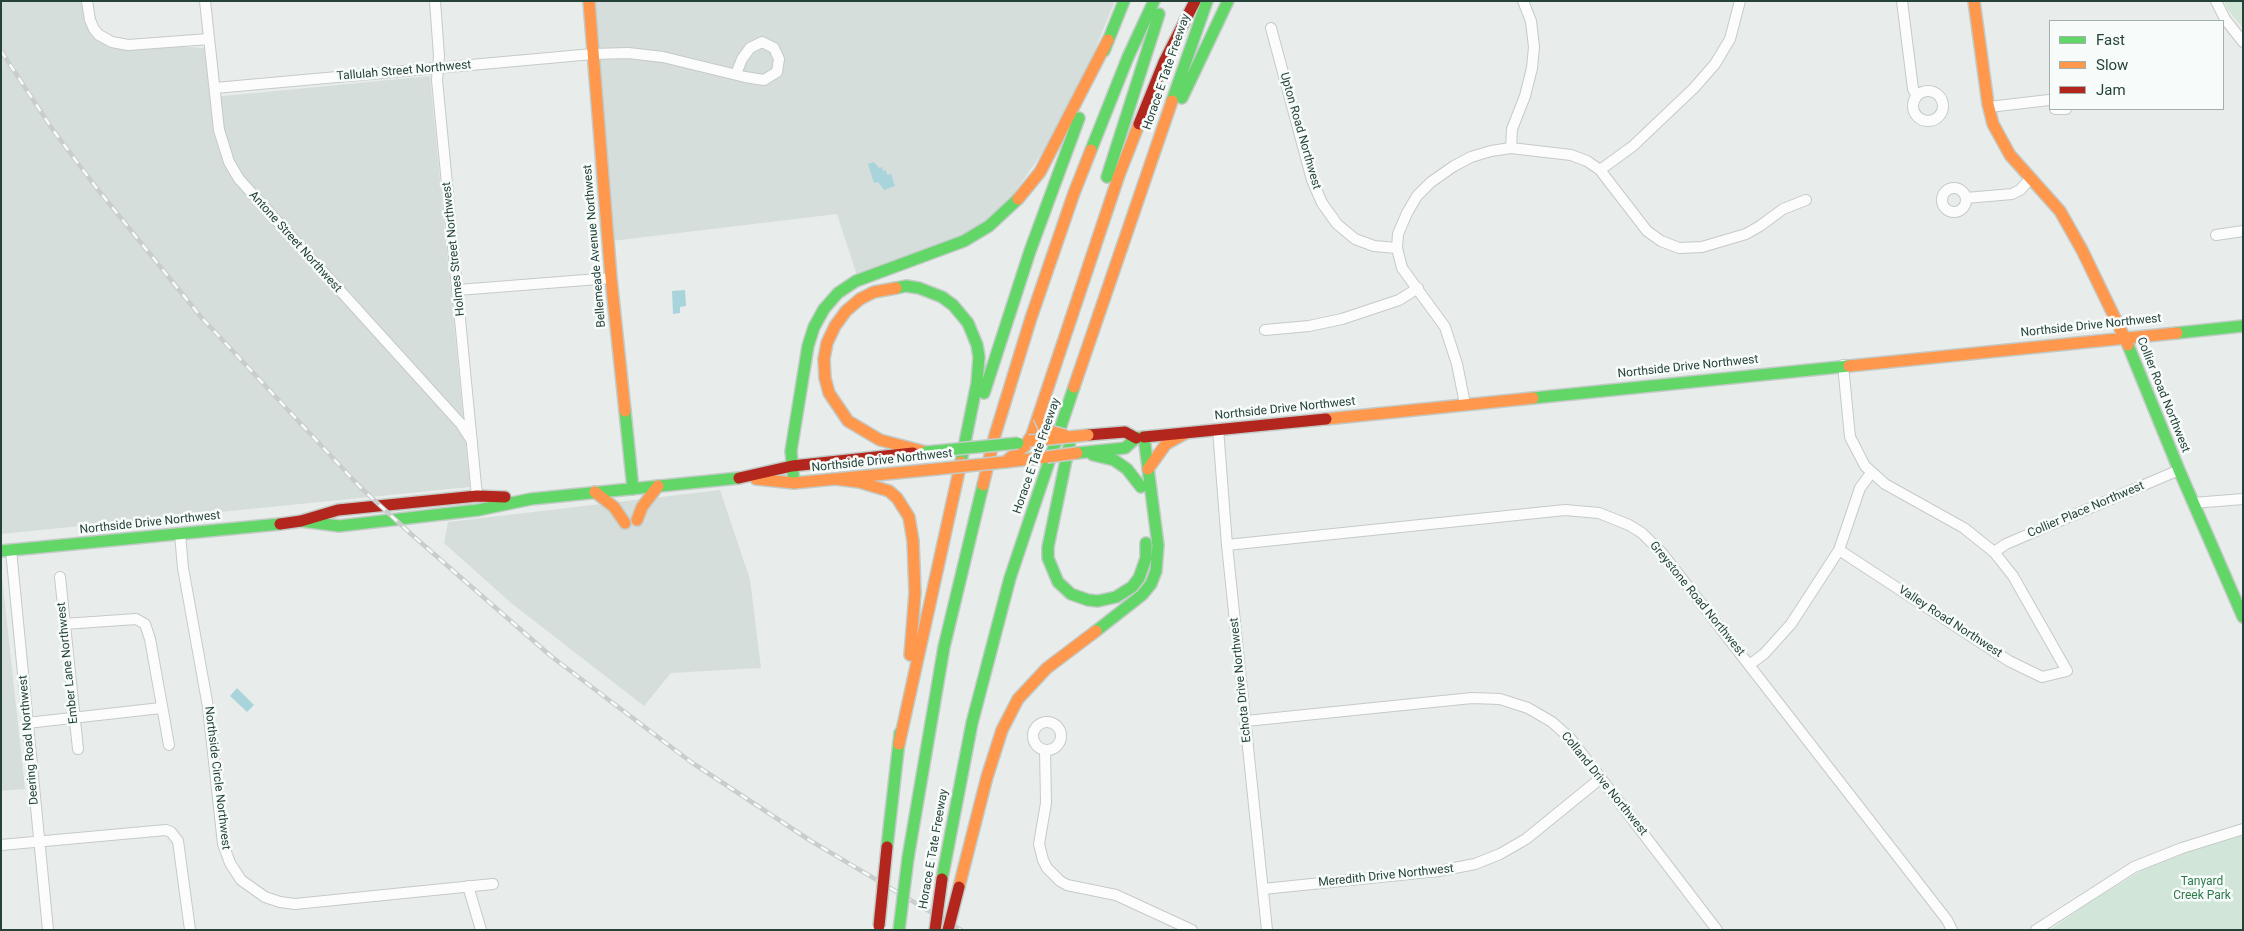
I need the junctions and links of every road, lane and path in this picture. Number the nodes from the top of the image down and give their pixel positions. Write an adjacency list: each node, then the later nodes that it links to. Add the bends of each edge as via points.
1 (88, 1): 17 (street, via 94,29 112,42 128,45)
2 (205, 1): 17 (street, Antone Street Northwest)
3 (435, 1): 21 (street, Holmes Street Northwest)
4 (590, 1): 20 (main road, Bellemeade Avenue Northwest)
5 (1154, 1): 101 (main road, Horace E Tate Freeway, bridge, via 1074,193 995,435 944,647)
6 (1164, 1): 49 (main road)
7 (1195, 1): 45 (main road, via 1164,62 1120,175)
8 (1207, 1): 29 (main road, Horace E Tate Freeway)
9 (1228, 1): 29 (main road)
10 (1524, 1): 27 (street, via 1531,20 1534,48 1525,96 1512,129)
11 (1740, 1): 28 (street, via 1730,39 1715,64 1633,146)
12 (1902, 1): 24 (street)
13 (1974, 1): 26 (main road, Collier Road Northwest)
14 (2216, 1): 19 (street)
15 (1124, 2): 18 (main road)
16 (1271, 28): 35 (street, Upton Road Northwest, via 1312,180 1322,203 1337,224 1355,239 1374,246)
17 (209, 39): 23 (street, Antone Street Northwest)
18 (1108, 40): 56 (main road, via 1040,172 1013,205 989,226 964,241 856,281 838,293 824,309 808,346 791,451); 60 (main road, via 1030,251)
19 (2243, 42)
20 (593, 54): 21 (street, Tallulah Street Northwest); 22 (street, Tallulah Street Northwest, via 664,57); 37 (main road, Bellemeade Avenue Northwest)
21 (438, 68): 23 (street, Tallulah Street Northwest); 39 (street, Holmes Street Northwest)
22 (736, 74)
23 (215, 88): 51 (street, Antone Street Northwest, via 223,144 239,179 461,424)
24 (1917, 96)
25 (2049, 102): 26 (street)
26 (1988, 107): 30 (main road, Collier Road Northwest, via 2000,140)
27 (1511, 148): 28 (street, via 1571,155); 35 (street, via 1471,158 1431,182 1407,213 1398,234)
28 (1600, 170): 32 (street, via 1647,232 1679,248 1702,247 1746,234 1783,209)
29 (1145, 178): 36 (main road, Horace E Tate Freeway)
30 (2031, 178): 31 (street, via 2012,194); 42 (main road, Collier Road Northwest, via 2070,228)
31 (1966, 198)
32 (1806, 200)
33 (2243, 231): 34 (street)
34 (2216, 235)
35 (1397, 248): 38 (street, via 1402,268)
36 (1117, 260): 65 (main road, via 1051,525 1048,548 1052,571 1071,594 1088,600 1106,600 1124,593 1139,578 1146,558); 102 (main road, Horace E Tate Freeway, bridge, via 1010,578 972,723)
37 (611, 278): 39 (street); 66 (main road, Bellemeade Avenue Northwest)
38 (1418, 288): 41 (street, via 1398,300 1342,319); 44 (street, via 1438,314 1450,340)
39 (458, 290): 51 (street, Holmes Street Northwest)
40 (2243, 326): 42 (main road, Northside Drive Northwest)
41 (1266, 330)
42 (2125, 337): 43 (main road, Northside Drive Northwest); 58 (main road, Collier Road Northwest)
43 (1843, 365): 44 (main road, Northside Drive Northwest); 59 (street, via 1850,438 1858,457)
44 (1465, 404): 46 (main road, Northside Drive Northwest)
45 (1039, 417): 48 (main road, bridge, via 1047,431); 49 (main road)
46 (1218, 429): 47 (main road, Northside Drive Northwest); 74 (street, Echota Drive Northwest)
47 (1186, 433): 50 (main road, Northside Drive Northwest); 57 (main road, via 1166,444)
48 (1088, 435): 49 (main road, Northside Drive Northwest, bridge); 50 (main road, Northside Drive Northwest, via 1125,432)
49 (1024, 438): 52 (main road, Northside Drive Northwest, bridge); 54 (main road); 55 (main road)
50 (1140, 438): 53 (main road, Northside Drive Northwest, via 1125,448); 57 (main road); 65 (main road)
51 (472, 441): 68 (street, Holmes Street Northwest)
52 (926, 452): 56 (main road, Northside Drive Northwest); 60 (main road, via 880,440 862,431 848,421 829,393 824,359 827,343 846,311 874,292 906,286 932,293 960,313 973,334 979,370)
53 (1094, 453): 54 (main road, Northside Drive Northwest, bridge); 65 (main road, via 1127,468)
54 (1047, 457): 55 (main road, Northside Drive Northwest)
55 (1005, 462): 62 (main road, Northside Drive Northwest, bridge)
56 (792, 466): 61 (main road, Northside Drive Northwest); 63 (main road)
57 (1148, 469): 103 (main road, bridge, via 1158,545 1156,571 1151,584 1134,602 1047,668 1018,699 1002,730 987,777)
58 (2179, 470): 71 (main road, Collier Road Northwest); 77 (street, Collier Place Northwest)
59 (1871, 473): 75 (street, via 1860,488); 77 (street, via 1964,528)
60 (958, 474): 86 (main road)
61 (746, 478): 63 (main road, Northside Drive Northwest); 64 (main road, Northside Drive Northwest)
62 (835, 479): 63 (main road, Northside Drive Northwest); 86 (main road, via 889,491 904,507 910,522 914,611)
63 (794, 483)
64 (658, 486): 66 (main road, Northside Drive Northwest); 67 (main road, via 631,521)
65 (1141, 487)
66 (633, 489): 67 (main road, Northside Drive Northwest)
67 (595, 492): 69 (main road, Northside Drive Northwest)
68 (477, 496): 69 (main road, Northside Drive Northwest); 72 (main road, Northside Drive Northwest, via 338,510)
69 (531, 498): 72 (main road, Northside Drive Northwest, via 478,510 339,526)
70 (2243, 499): 71 (street)
71 (2193, 503): 79 (main road, Collier Road Northwest)
72 (302, 521): 73 (main road, Northside Drive Northwest)
73 (180, 534): 76 (main road, Northside Drive Northwest); 95 (street, Northside Circle Northwest, via 208,708 224,844 230,863 241,880 265,898 295,904)
74 (1227, 545): 81 (street, Greystone Road Northwest, via 1565,510 1599,513 1629,525 1654,543); 84 (street, Echota Drive Northwest)
75 (1840, 550): 77 (street, Valley Road Northwest, via 2010,661 2042,677 2067,670 2013,576); 81 (street, via 1791,624 1764,654)
76 (6, 551): 85 (street, Deering Road Northwest)
77 (1994, 552)
78 (60, 577): 80 (street, Ember Lane Northwest)
79 (2243, 617)
80 (64, 624): 82 (street, via 142,621 150,639); 83 (street, Ember Lane Northwest)
81 (1749, 665): 107 (street, Greystone Road Northwest)
82 (162, 708): 83 (street); 87 (street)
83 (74, 718): 85 (street); 88 (street, Ember Lane Northwest)
84 (1246, 720): 90 (street, Colland Drive Northwest, via 1472,698 1500,699 1528,708 1552,722 1570,738); 96 (street, Echota Drive Northwest)
85 (27, 723): 92 (street, Deering Road Northwest)
86 (899, 744): 97 (main road, bridge)
87 (169, 745)
88 (78, 749)
89 (1045, 750): 104 (street, via 1046,803 1039,844 1043,860 1052,874 1068,885 1116,895)
90 (1601, 778): 96 (street, Meredith Drive Northwest, via 1526,839 1475,864 1439,872); 106 (street, Colland Drive Northwest)
91 (2243, 830): 108 (street, via 2175,850 2134,867)
92 (38, 841): 93 (street); 98 (street, Deering Road Northwest); 99 (street, via 160,829 171,832 178,841)
93 (1, 845)
94 (493, 884): 95 (street, Northside Circle Northwest)
95 (468, 886): 100 (street)
96 (1263, 890): 105 (street, Echota Drive Northwest)
97 (879, 928)
98 (48, 930)
99 (190, 930)
100 (481, 930)
101 (899, 930)
102 (935, 930)
103 (948, 930)
104 (1192, 930)
105 (1267, 930)
106 (1718, 930)
107 (1952, 930)
108 (2036, 930)

